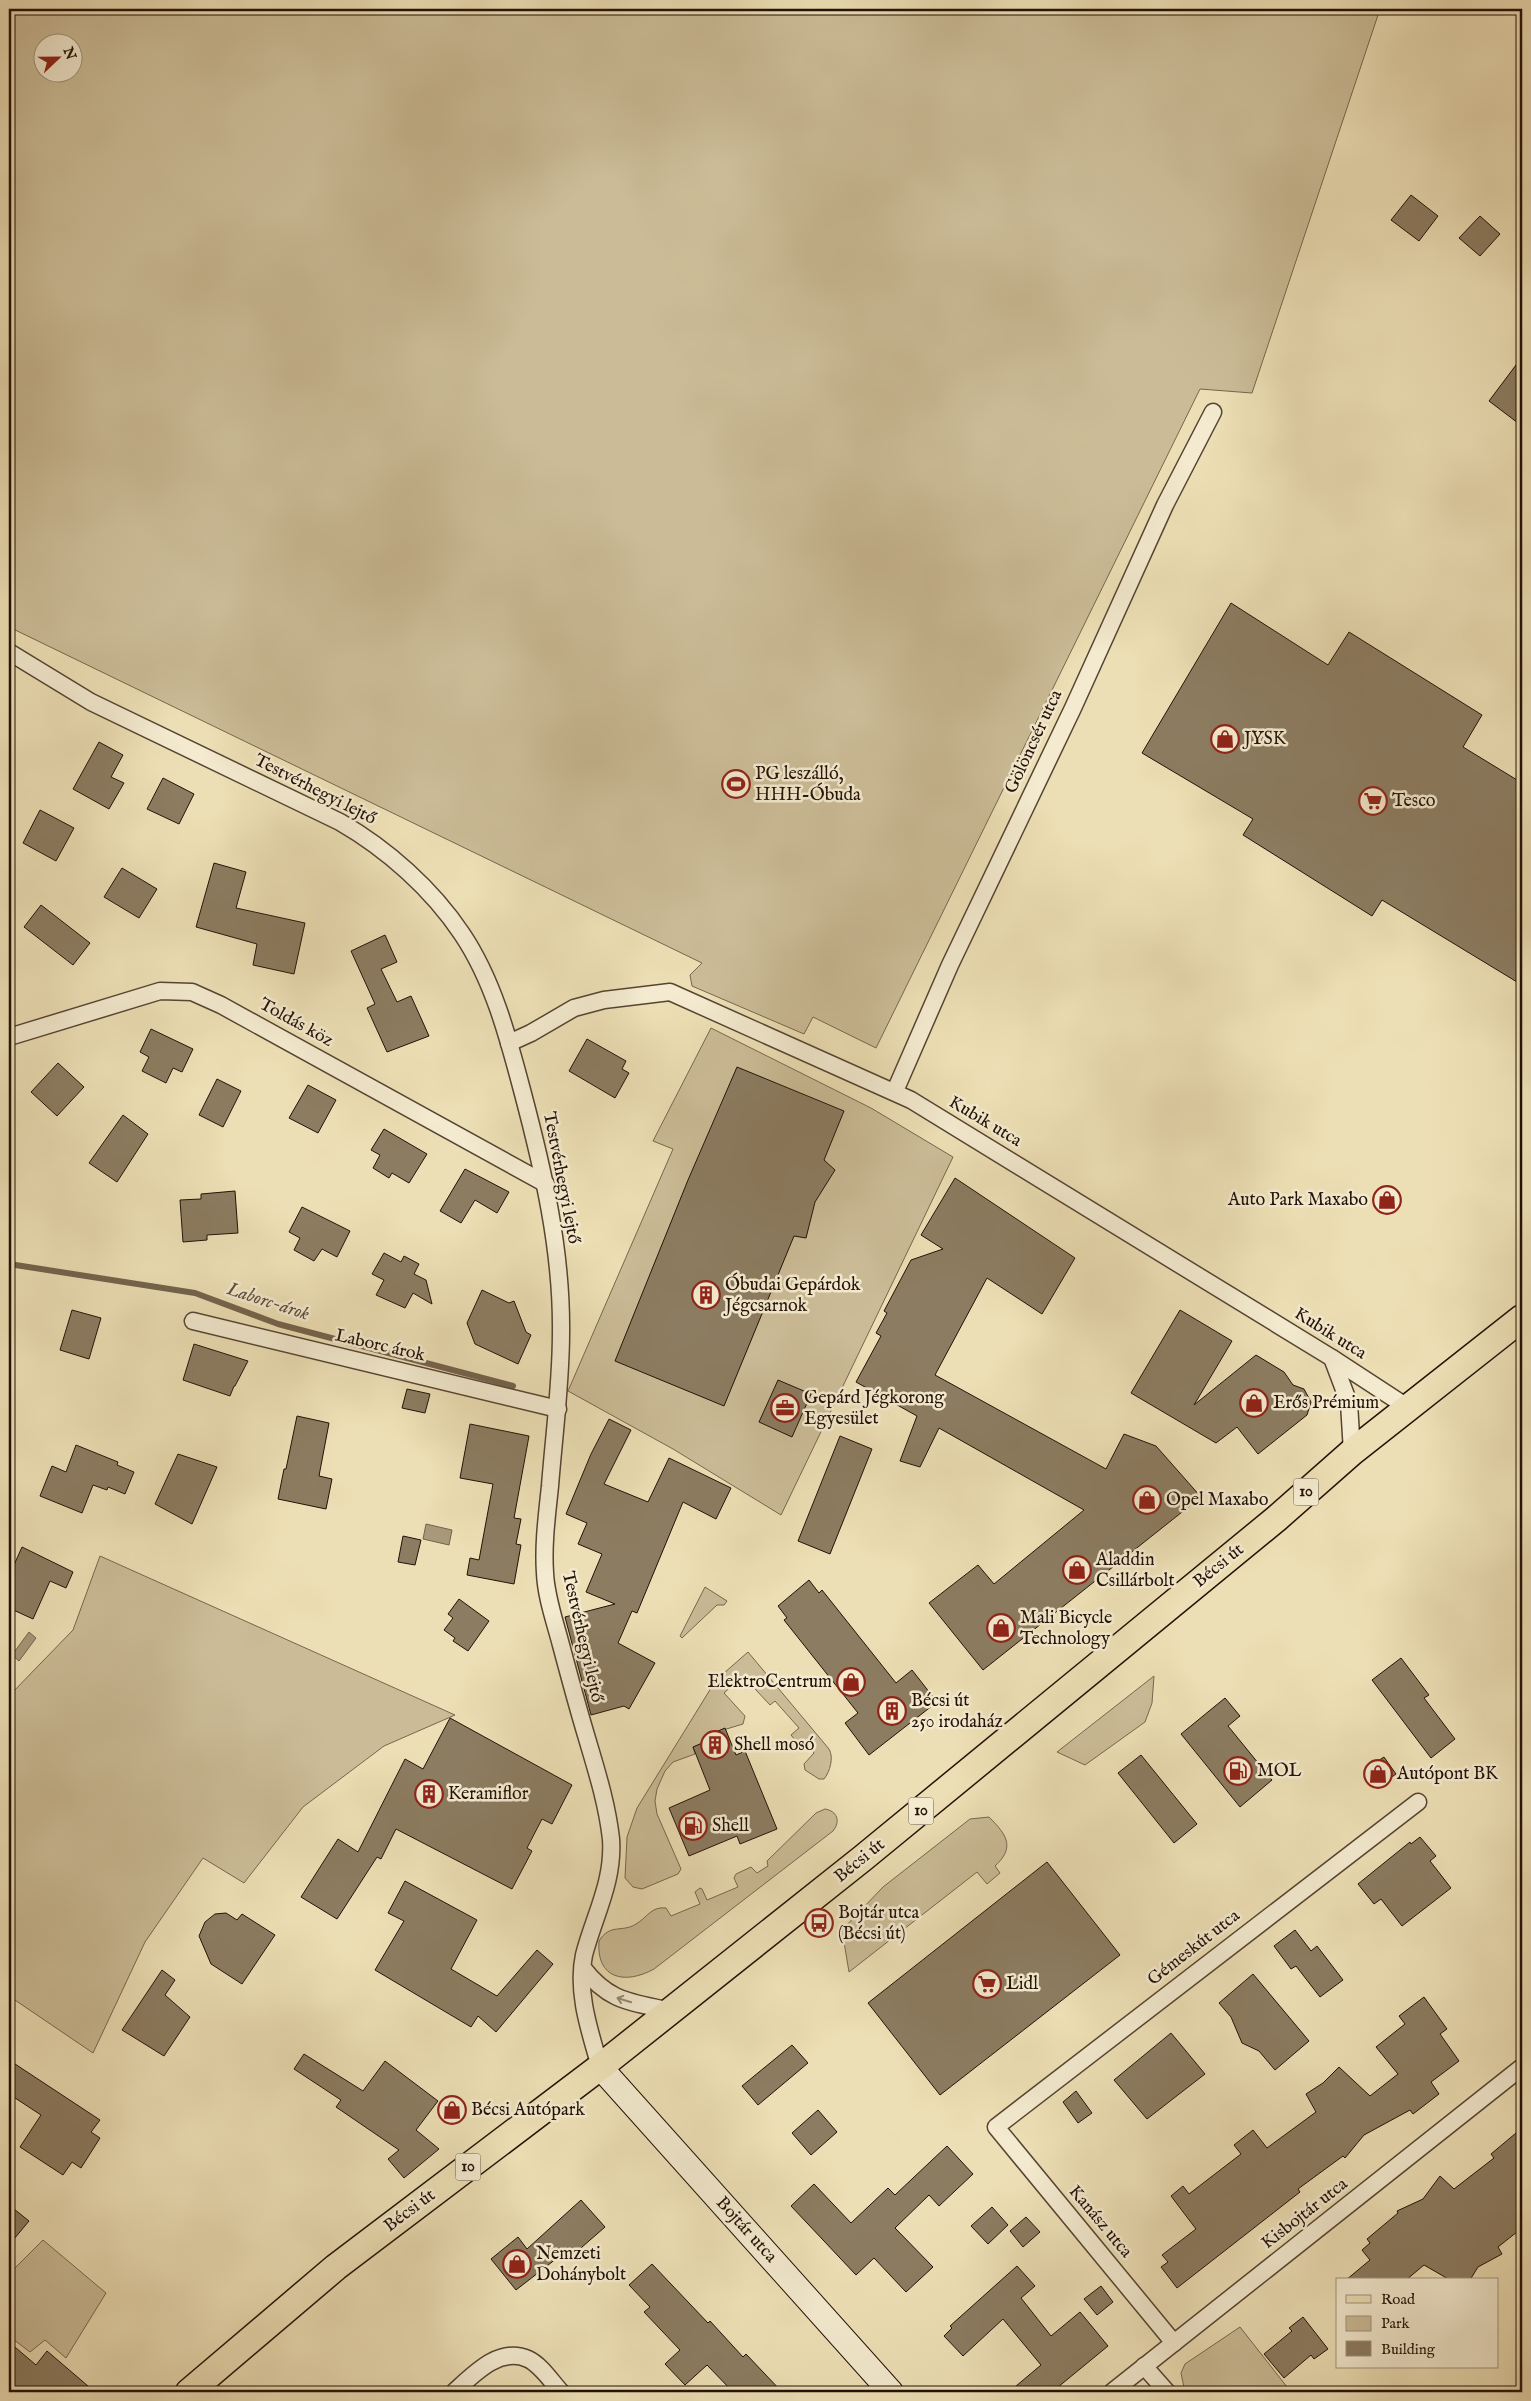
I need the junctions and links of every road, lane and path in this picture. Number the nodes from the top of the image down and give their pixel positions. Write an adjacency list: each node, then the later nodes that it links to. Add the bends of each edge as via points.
1 (1212, 412): 5 (street, Gölöncsér utca, via 1165,505 950,965)
2 (9, 652): 4 (street, Testvérhegyi lejtő, via 91,702 340,822 378,845 461,931 485,976)
3 (9, 1037): 6 (street, Toldás köz, via 160,991 192,992)
4 (509, 1043): 5 (street, Kubik utca, via 531,1034 574,1008 604,1000 670,992); 6 (street, Testvérhegyi lejtő)
5 (895, 1092): 9 (street, Kubik utca)
6 (546, 1184): 11 (street, Testvérhegyi lejtő, via 560,1291)
7 (1522, 1318): 10 (main road, Bécsi út / 10)
8 (193, 1321): 11 (street, Laborc árok)
9 (1332, 1358): 10 (street, Kubik utca); 12 (street, via 1349,1403)
10 (1407, 1407): 12 (main road, Bécsi út / 10)
11 (558, 1409): 14 (street, Testvérhegyi lejtő, via 544,1575 604,1795 610,1839 609,1872)
12 (1352, 1452): 15 (main road, Bécsi út / 10, via 1269,1525 1002,1746)
13 (1418, 1802): 18 (street, Gémeskút utca)
14 (582, 1968): 15 (street, one-way to 14, via 613,1996); 16 (street, Testvérhegyi lejtő, via 584,2007)
15 (671, 2011): 16 (main road, Bécsi út / 10)
16 (600, 2067): 21 (main road, Bécsi út / 10, via 336,2268); 24 (street, Bojtár utca)
17 (1522, 2067): 19 (street, Kisbojtár utca)
18 (996, 2127): 19 (street, Kanász utca)
19 (1174, 2343): 20 (street, Kisbojtár utca)
20 (1144, 2366): 25 (street, Kisbojtár utca); 26 (street)
21 (189, 2392)
22 (454, 2392): 23 (street, via 482,2368 508,2356 528,2359)
23 (561, 2392)
24 (891, 2392)
25 (1112, 2392)
26 (1167, 2392)

